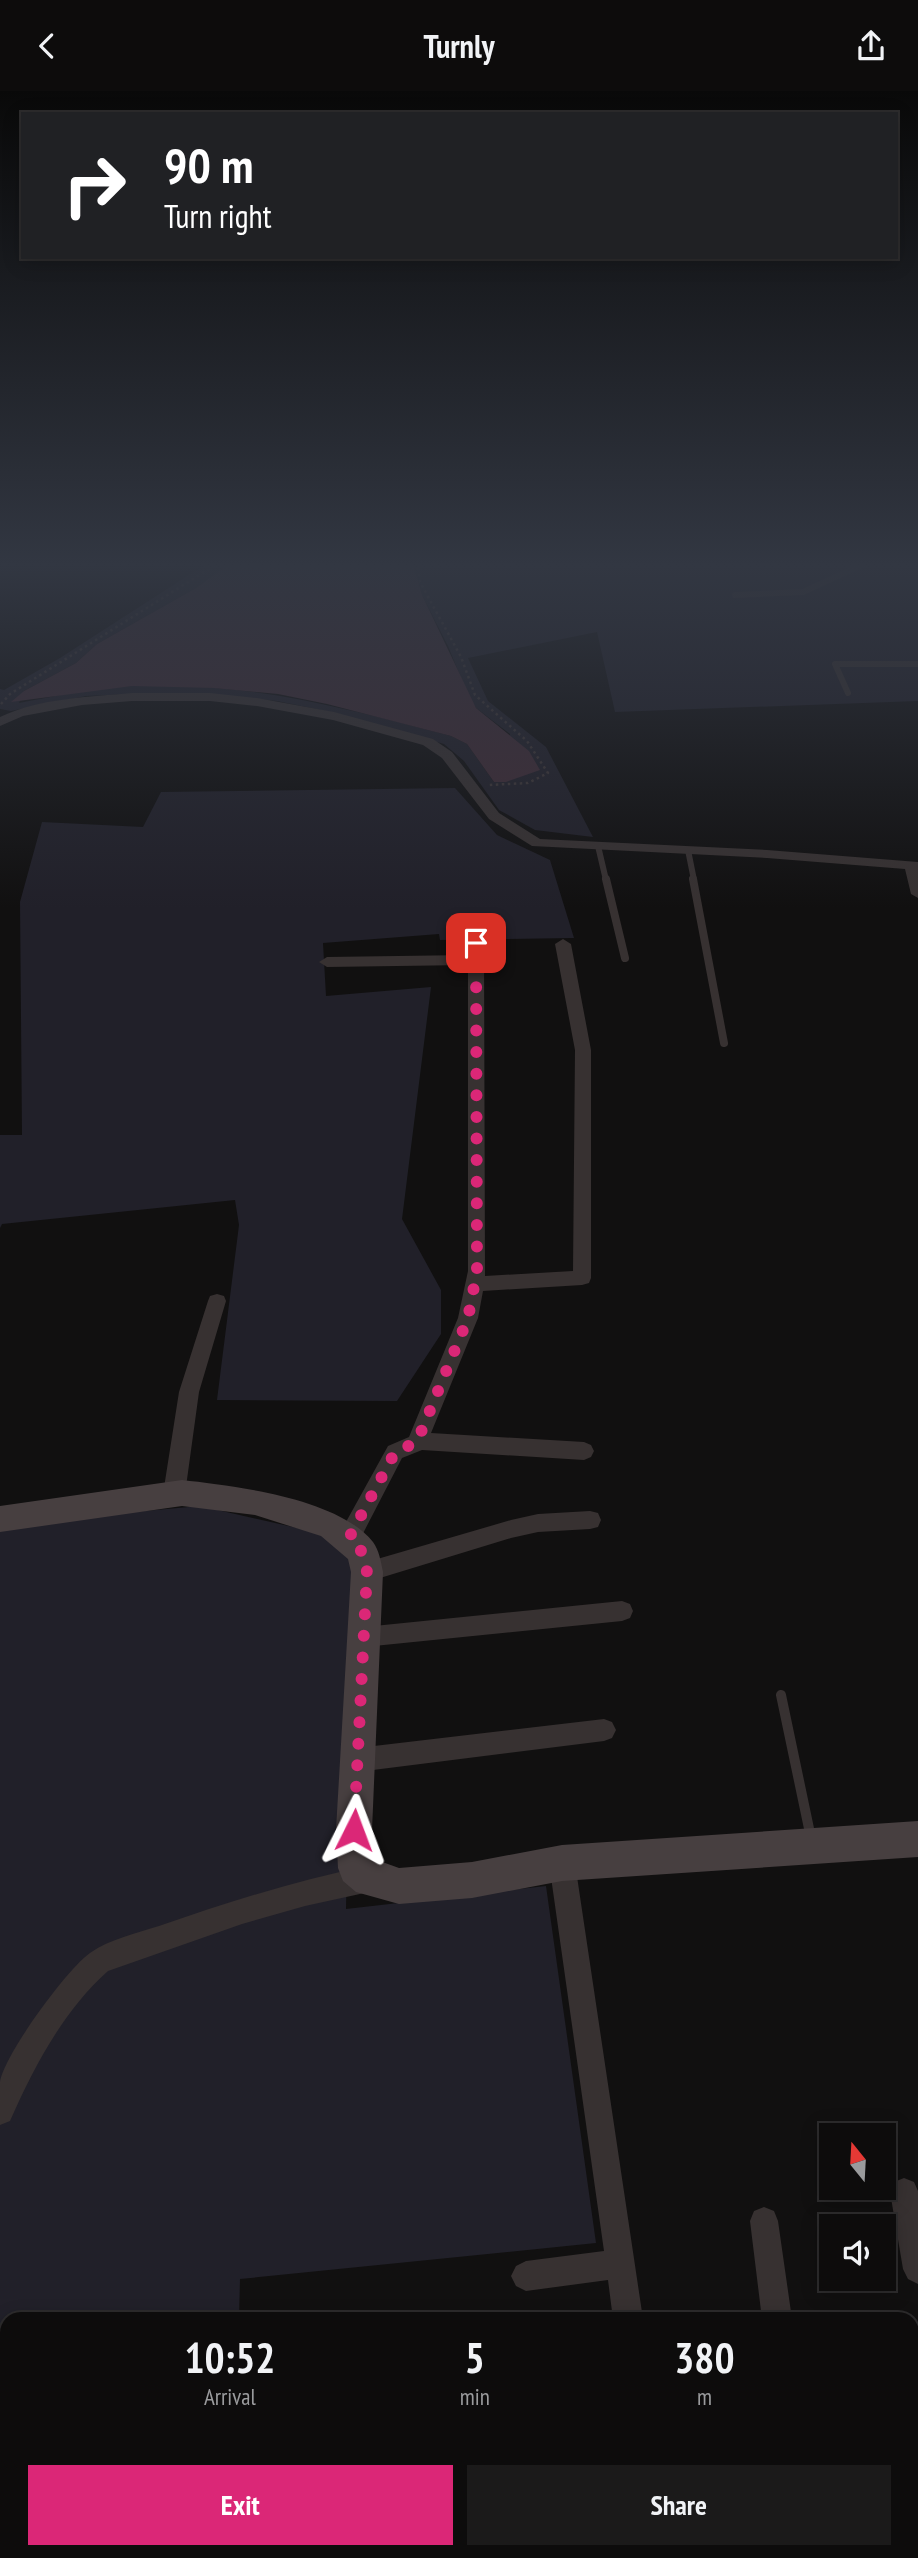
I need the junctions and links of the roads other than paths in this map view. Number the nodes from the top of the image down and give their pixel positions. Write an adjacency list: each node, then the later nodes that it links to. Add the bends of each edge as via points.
1 (841, 677): 2 (lane)
2 (848, 694)
3 (0, 722): 4 (street, via 19,713 82,701 132,697 245,700 334,716 428,742 447,755 494,815 537,843)
4 (598, 846): 5 (street); 9 (lane)
5 (688, 850): 6 (street); 11 (lane)
6 (914, 866): 7 (street)
7 (918, 894)
8 (563, 944): 12 (street, via 583,1050 582,1279)
9 (625, 958)
10 (327, 962): 12 (street, via 476,951)
11 (724, 1043)
12 (474, 1284): 14 (street, via 468,1318)
13 (217, 1301): 16 (street, via 189,1392)
14 (417, 1442): 15 (street); 19 (street, via 395,1452)
15 (584, 1451)
16 (174, 1494): 17 (street); 19 (street, via 255,1502 331,1526)
17 (0, 1519)
18 (590, 1520): 20 (street, via 511,1529)
19 (349, 1538): 20 (street, via 363,1553)
20 (367, 1572): 22 (street)
21 (622, 1611): 22 (street)
22 (364, 1637): 25 (street)
23 (781, 1695): 27 (lane)
24 (604, 1730): 25 (street)
25 (358, 1761): 29 (street, via 356,1868)
26 (918, 1839): 27 (street)
27 (813, 1846): 28 (street)
28 (562, 1863): 29 (street, via 398,1886); 33 (street)
29 (369, 1879): 30 (street, via 246,1908 98,1963 67,1994)
30 (0, 2112)
31 (904, 2192): 34 (street)
32 (764, 2221): 37 (street)
33 (620, 2264): 35 (street); 36 (street)
34 (918, 2269)
35 (526, 2276)
36 (627, 2312)
37 (776, 2312)

